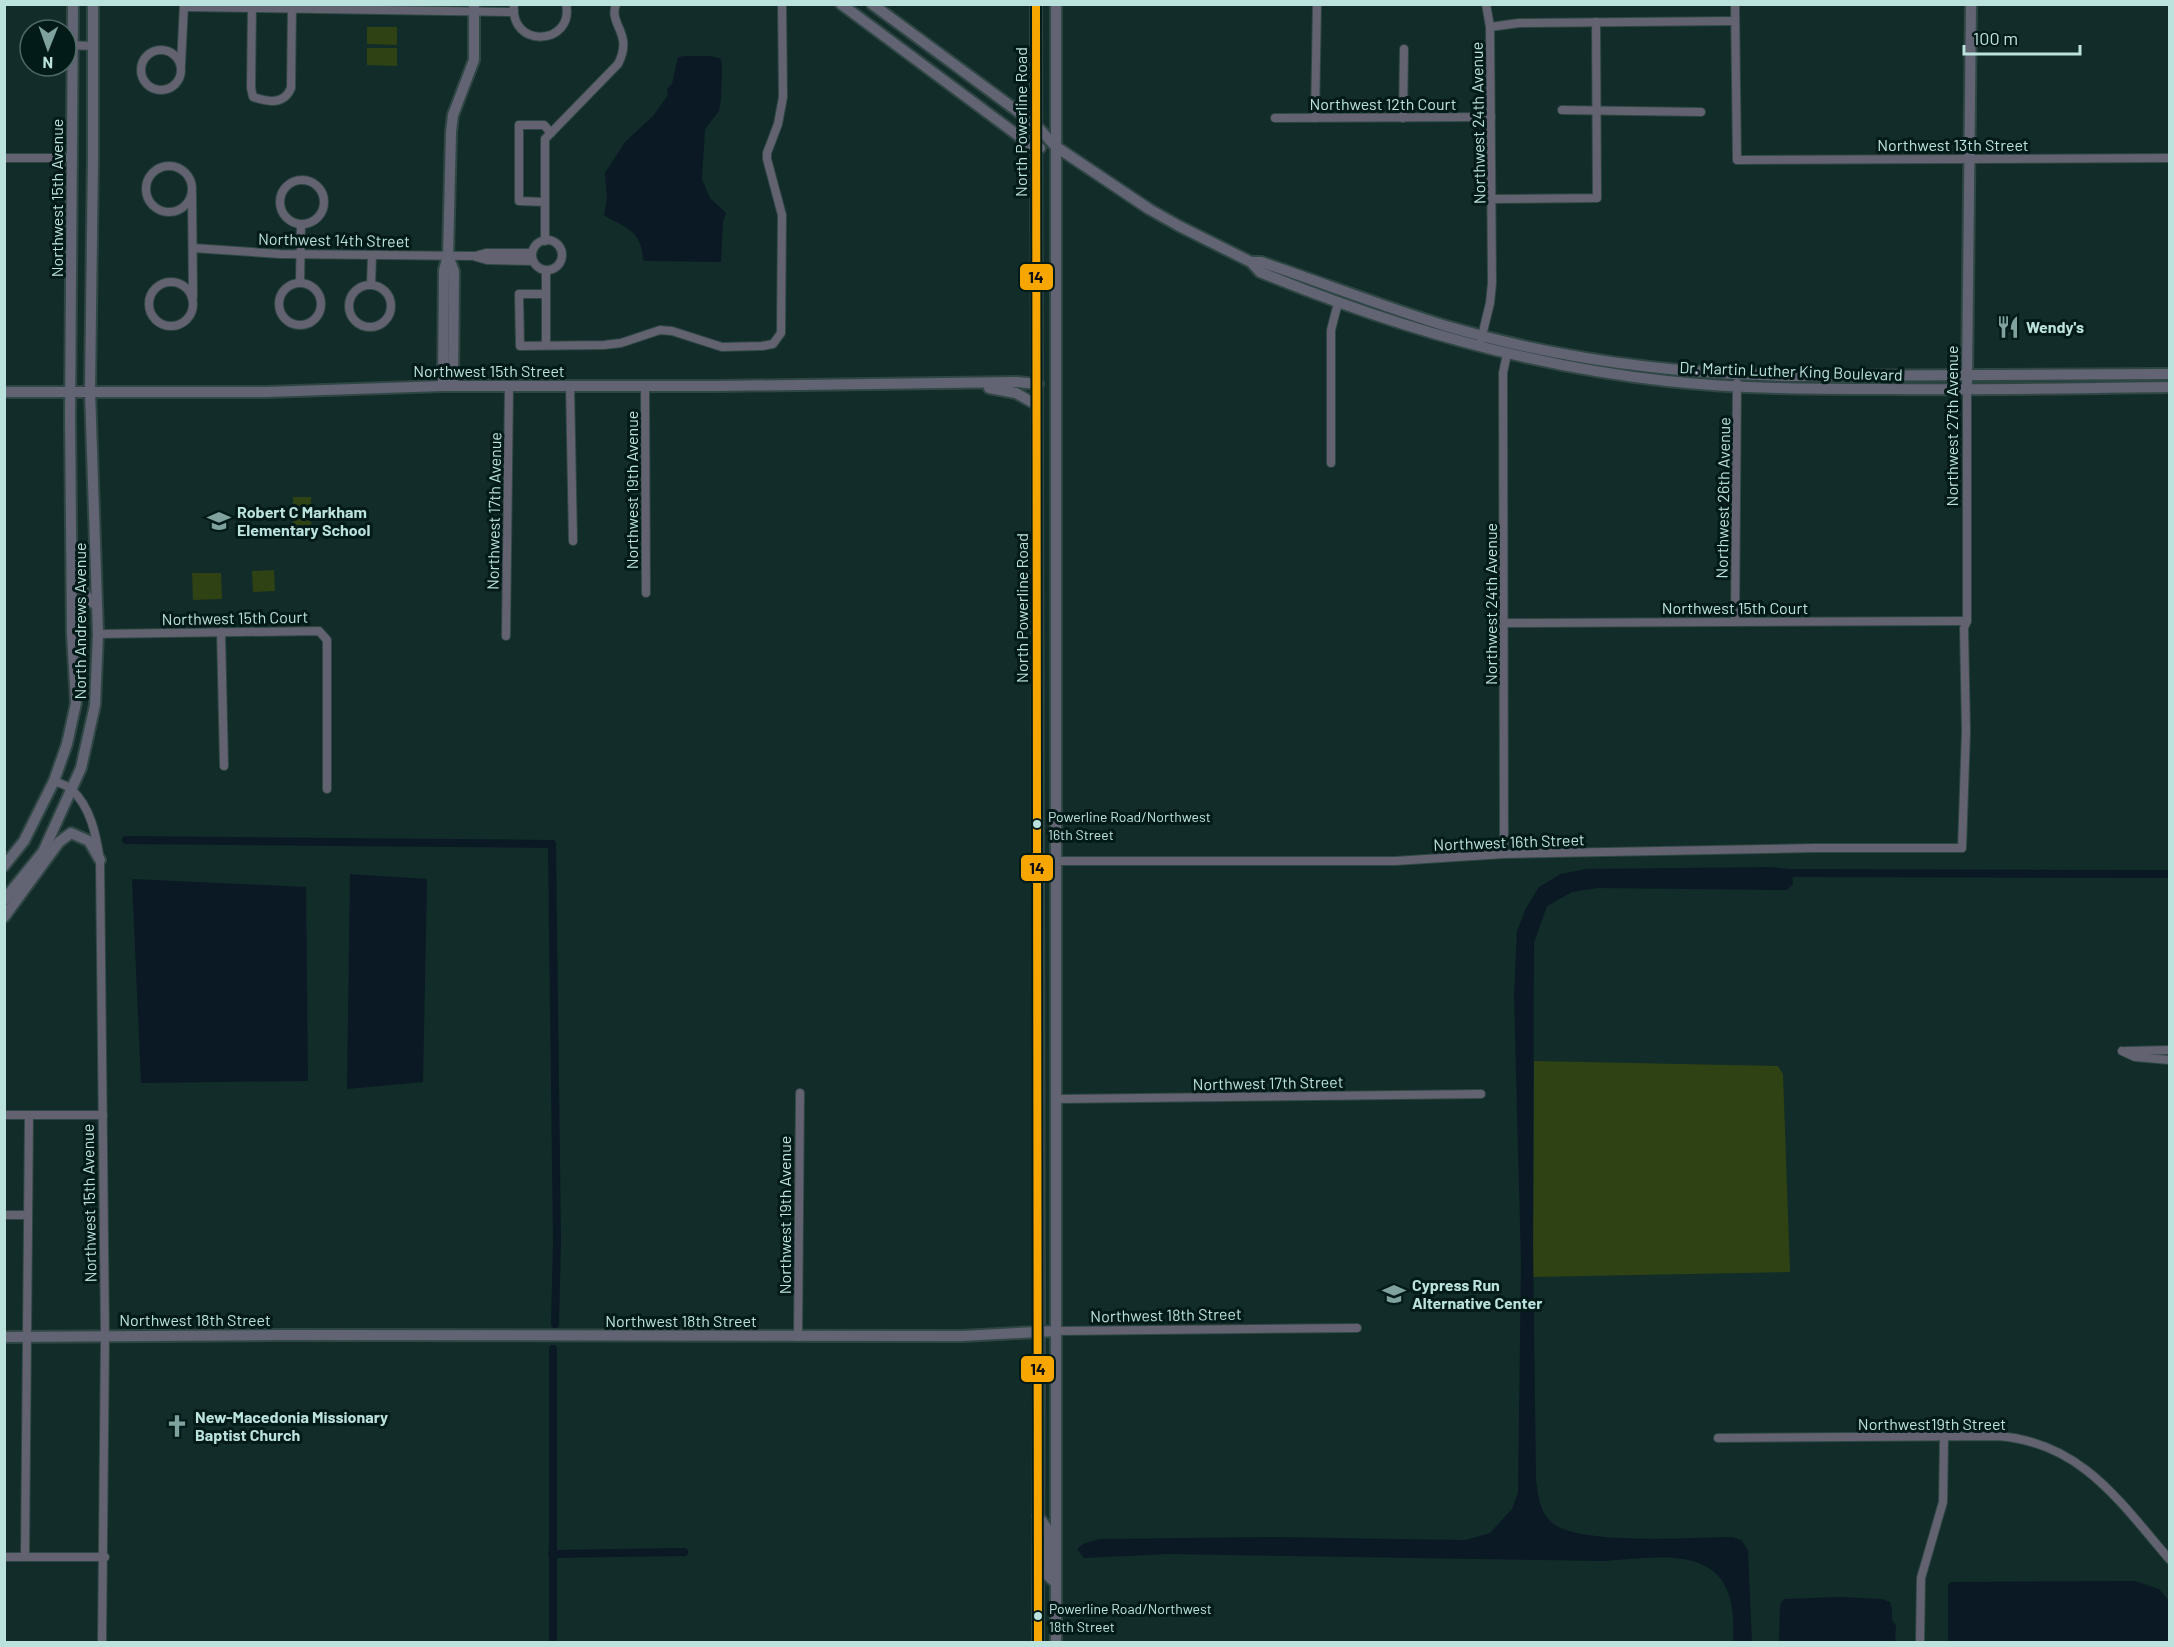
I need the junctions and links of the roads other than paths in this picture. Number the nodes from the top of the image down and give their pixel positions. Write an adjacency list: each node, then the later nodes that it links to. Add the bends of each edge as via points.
1 (93, 4): 22 (main road)
2 (567, 4): 17 (street, via 563,26 542,37 526,33 515,20)
3 (616, 4): 34 (street, via 614,15 624,40 618,64)
4 (782, 4): 59 (street, via 783,97 766,159 782,215 778,339 762,346 722,347 660,330 621,343)
5 (841, 4): 36 (main road)
6 (872, 4): 33 (main road, Dr. Martin Luther King Boulevard)
7 (1036, 4): 33 (main road, North Powerline Road)
8 (1056, 4): 35 (main road, North Powerline Road)
9 (1317, 4): 31 (street)
10 (1486, 4): 20 (street, Northwest 24th Avenue)
11 (1735, 4): 18 (street)
12 (1971, 4): 40 (main road, Northwest 27th Avenue)
13 (184, 6): 14 (street); 24 (street)
14 (252, 6): 15 (street); 15 (street, via 251,88 253,97 262,100 281,100 291,88)
15 (292, 7): 16 (street)
16 (474, 8): 17 (street); 49 (main road, via 474,60 453,115 451,132)
17 (514, 8)
18 (1735, 21): 19 (street); 40 (street, Northwest 13th Street, via 1737,160)
19 (1596, 22): 20 (street); 27 (street)
20 (1490, 27): 29 (street, Northwest 24th Avenue)
21 (78, 45): 22 (street)
22 (93, 46): 78 (main road)
23 (1404, 49): 32 (street)
24 (181, 69): 24 (street, via 171,52 157,50 146,57 141,70 146,83 164,89 176,83)
25 (70, 78): 38 (main road, Northwest 15th Avenue)
26 (1562, 110): 27 (street)
27 (1597, 110): 28 (street); 42 (street, via 1596,198)
28 (1701, 111)
29 (1491, 117): 32 (street, Northwest 12th Court); 42 (street, Northwest 24th Avenue)
30 (1275, 118): 31 (street, Northwest 12th Court)
31 (1315, 118): 32 (street, Northwest 12th Court)
32 (1403, 118)
33 (1035, 124): 35 (main road, Dr. Martin Luther King Boulevard); 36 (main road, North Powerline Road)
34 (551, 133): 43 (street, via 545,139); 43 (street, via 544,125 519,125 519,201)
35 (1055, 147): 36 (main road); 51 (main road, Dr. Martin Luther King Boulevard, via 1179,226); 67 (main road, North Powerline Road)
36 (1035, 148): 61 (main road, North Powerline Road)
37 (4, 158): 38 (street)
38 (73, 158): 77 (main road, Northwest 15th Avenue)
39 (2169, 158): 40 (street, Northwest 13th Street)
40 (1970, 159): 66 (main road, Northwest 27th Avenue)
41 (192, 190): 41 (street, via 187,175 174,167 158,169 147,188 151,203 164,212 180,209 191,198); 46 (street)
42 (1493, 200): 58 (street, Northwest 24th Avenue, via 1492,283)
43 (545, 202): 45 (street)
44 (301, 224): 44 (street, via 319,216 324,202 319,188 306,180 290,183 279,201 284,216); 47 (street)
45 (545, 241): 50 (street, via 536,245); 52 (street, via 557,245 561,254 559,264)
46 (193, 248): 47 (street, Northwest 14th Street); 57 (street)
47 (300, 254): 48 (street, Northwest 14th Street); 53 (street)
48 (372, 255): 49 (street, Northwest 14th Street); 54 (street)
49 (448, 256): 50 (street, Northwest 14th Street, via 487,260); 70 (main road, via 454,271)
50 (532, 257): 52 (street, via 539,268)
51 (1251, 262): 56 (main road, Dr. Martin Luther King Boulevard, via 1260,272); 58 (main road, Dr. Martin Luther King Boulevard, via 1261,262)
52 (546, 270): 55 (street)
53 (300, 283): 53 (street, via 284,290 279,305 284,319 298,326 313,322 322,304 317,290)
54 (371, 285): 54 (street, via 354,292 348,307 353,320 366,328 381,325 391,307 387,293)
55 (546, 294): 59 (street); 59 (street, via 519,294 519,323 520,345)
56 (1338, 303): 60 (main road, Dr. Martin Luther King Boulevard); 83 (street, via 1331,330)
57 (193, 304): 57 (street, via 188,290 168,282 155,290 150,304 154,318 175,326 188,318)
58 (1483, 336): 60 (street, Northwest 24th Avenue); 63 (main road, Dr. Martin Luther King Boulevard)
59 (546, 345)
60 (1479, 347): 62 (main road, Dr. Martin Luther King Boulevard)
61 (1037, 352): 67 (main road, via 1048,375); 69 (main road, North Powerline Road)
62 (1507, 354): 63 (main road, via 1526,352 1566,360); 75 (main road, Dr. Martin Luther King Boulevard, via 1667,381); 89 (street, Northwest 24th Avenue, via 1503,374)
63 (1578, 355): 65 (main road, Dr. Martin Luther King Boulevard)
64 (2169, 374): 66 (main road, Dr. Martin Luther King Boulevard)
65 (1738, 375): 66 (main road, Dr. Martin Luther King Boulevard); 75 (street, Northwest 26th Avenue)
66 (1967, 376): 76 (main road, Northwest 27th Avenue)
67 (1055, 380): 81 (main road, North Powerline Road)
68 (974, 384): 69 (main road, Northwest 15th Street); 73 (main road, Northwest 15th Street); 80 (main road, Northwest 15th Street, via 1016,393)
69 (1038, 384): 80 (main road, North Powerline Road); 81 (main road, via 1047,397)
70 (448, 386): 71 (main road, Northwest 15th Street); 78 (main road, Northwest 15th Street, via 266,392)
71 (509, 386): 72 (main road, Northwest 15th Street); 92 (street, Northwest 17th Avenue)
72 (570, 386): 73 (main road, Northwest 15th Street); 84 (street)
73 (645, 386): 85 (street, Northwest 19th Avenue)
74 (2167, 386): 76 (main road, Dr. Martin Luther King Boulevard)
75 (1737, 387): 76 (main road, Dr. Martin Luther King Boulevard); 88 (street, Northwest 26th Avenue)
76 (1966, 390): 87 (street, Northwest 27th Avenue)
77 (71, 391): 78 (main road, Northwest 15th Street); 79 (main road, Northwest 15th Street); 82 (main road, North Andrews Avenue)
78 (90, 391): 86 (main road, North Andrews Avenue)
79 (4, 392)
80 (1038, 405): 106 (main road, North Powerline Road)
81 (1055, 428): 100 (main road, North Powerline Road)
82 (72, 452): 86 (main road, via 79,482 80,586 87,599); 94 (main road, North Andrews Avenue, via 76,703)
83 (1331, 464)
84 (573, 541)
85 (646, 593)
86 (97, 606): 91 (main road, North Andrews Avenue)
87 (1967, 621): 88 (street, Northwest 15th Court); 97 (street, Northwest 27th Avenue)
88 (1735, 622): 89 (street, Northwest 15th Court)
89 (1504, 624): 98 (street, Northwest 24th Avenue)
90 (221, 632): 91 (street, Northwest 15th Court); 93 (street); 96 (street, Northwest 15th Court, via 319,631 327,640)
91 (98, 633): 95 (main road, North Andrews Avenue, via 95,705 81,768)
92 (506, 636)
93 (224, 766)
94 (54, 781): 95 (street); 101 (main road, North Andrews Avenue, via 24,841)
95 (70, 788): 99 (street, Northwest 15th Avenue, via 95,829); 102 (main road, North Andrews Avenue, via 43,852)
96 (327, 789)
97 (1962, 848): 98 (street, Northwest 16th Street)
98 (1504, 854): 100 (street, Northwest 16th Street, via 1395,861)
99 (100, 860): 103 (main road, via 89,841 71,833 58,842); 113 (street, Northwest 15th Avenue)
100 (1056, 861): 110 (main road, North Powerline Road)
101 (4, 866)
102 (4, 900)
103 (4, 917)
104 (2169, 1050): 105 (street, via 2122,1051 2135,1057)
105 (2169, 1060)
106 (1038, 1072): 109 (main road, North Powerline Road); 110 (main road, via 1046,1091)
107 (800, 1093): 123 (street, Northwest 19th Avenue)
108 (1480, 1094): 110 (street, Northwest 17th Street)
109 (1038, 1097): 114 (main road); 118 (main road, North Powerline Road)
110 (1055, 1098): 114 (main road, North Powerline Road)
111 (4, 1115): 112 (street)
112 (29, 1115): 113 (street); 116 (street)
113 (103, 1115): 120 (street, Northwest 15th Avenue)
114 (1055, 1121): 119 (main road, North Powerline Road)
115 (4, 1215): 116 (street)
116 (28, 1215): 122 (street)
117 (1357, 1328): 119 (street, Northwest 18th Street)
118 (1039, 1331): 119 (main road, Northwest 18th Street); 123 (main road, Northwest 18th Street, via 962,1336); 126 (main road, North Powerline Road)
119 (1056, 1331): 131 (main road, North Powerline Road)
120 (105, 1336): 122 (main road, Northwest 18th Street); 123 (main road, Northwest 18th Street); 129 (street, Northwest 15th Avenue)
121 (4, 1337): 122 (main road, Northwest 18th Street)
122 (27, 1337): 128 (street)
123 (798, 1337)
124 (1944, 1437): 125 (street, Northwest19th Street); 130 (street, Northwest19th Street, via 2011,1437 2064,1454 2093,1475); 135 (street, via 1943,1502 1922,1578)
125 (1718, 1438)
126 (1038, 1516): 131 (main road, via 1046,1527 1046,1571); 133 (main road, North Powerline Road)
127 (4, 1557): 128 (street)
128 (25, 1557): 129 (street)
129 (105, 1557): 132 (street, Northwest 15th Avenue)
130 (2169, 1560)
131 (1056, 1583): 134 (main road, North Powerline Road)
132 (102, 1642)
133 (1038, 1642)
134 (1056, 1642)
135 (1920, 1642)

